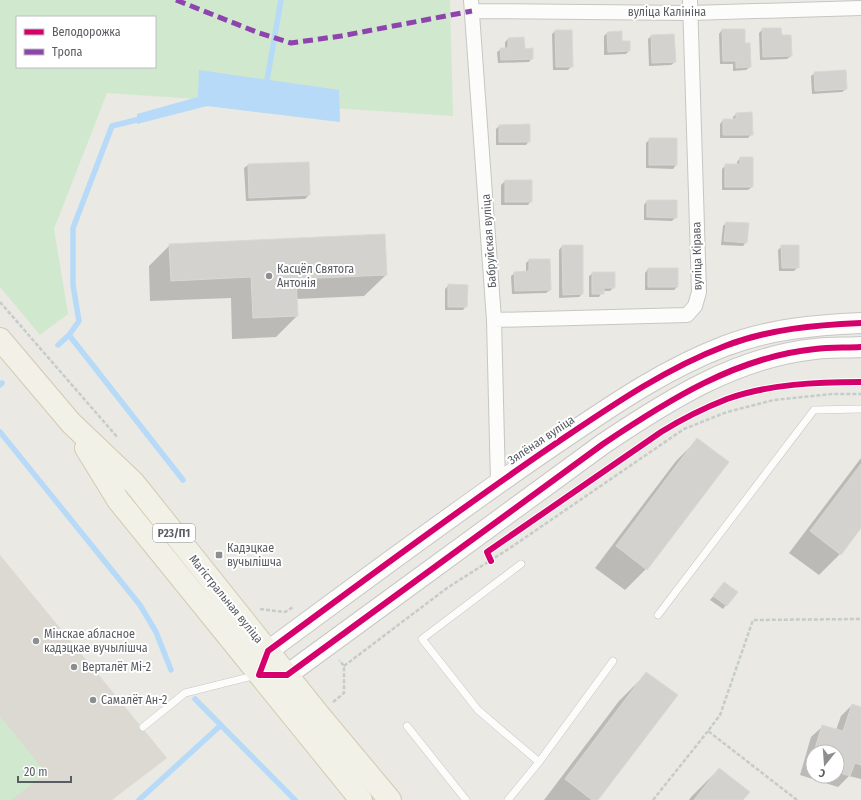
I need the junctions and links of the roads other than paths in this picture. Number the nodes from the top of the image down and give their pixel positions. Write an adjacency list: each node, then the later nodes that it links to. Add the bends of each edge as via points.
1 (472, 6): 2 (street, вуліца Калініна); 4 (street, Бабруйская вуліца)
2 (690, 6): 3 (street, вуліца Калініна); 4 (street, вуліца Кірава, via 699,292 695,306 687,315)
3 (861, 8)
4 (494, 320): 10 (street, Бабруйская вуліца)
5 (861, 323): 10 (street, Зялёная вуліца, via 810,325 772,332 726,346 678,366 634,391)
6 (0, 339): 9 (main road, Магістральная вуліца / Р23/П1)
7 (861, 347): 16 (street, via 815,349 758,361 703,383 652,412 584,458)
8 (861, 409): 12 (lane, via 814,410)
9 (71, 423): 13 (main road, Магістральная вуліца / Р23/П1, via 134,483); 15 (main road, Магістральная вуліца / Р23/П1, via 118,500)
10 (498, 483): 13 (street, Зялёная вуліца)
11 (521, 564): 19 (lane, via 422,639 478,710)
12 (658, 615)
13 (268, 651): 15 (street); 16 (main road, Магістральная вуліца / Р23/П1)
14 (613, 661): 19 (lane)
15 (259, 675): 16 (street); 18 (lane, via 185,693); 20 (main road, Магістральная вуліца / Р23/П1)
16 (287, 676): 21 (main road, Магістральная вуліца / Р23/П1)
17 (406, 726): 22 (lane)
18 (143, 728)
19 (539, 762): 23 (lane)
20 (353, 797)
21 (390, 800)
22 (466, 800)
23 (508, 800)

